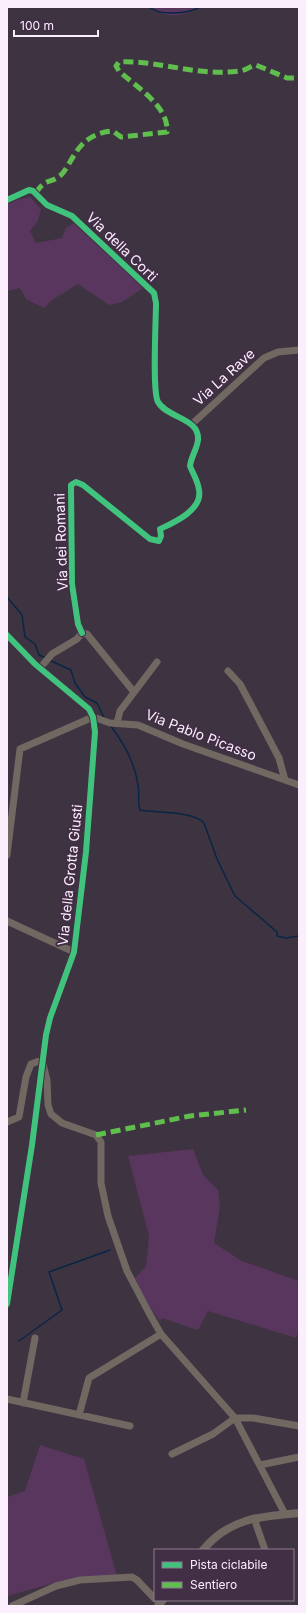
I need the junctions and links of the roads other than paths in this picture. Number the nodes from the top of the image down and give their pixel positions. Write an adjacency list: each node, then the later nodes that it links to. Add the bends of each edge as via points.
1 (7, 200): 3 (street, Via della Corti, via 28,190 36,193 47,204 72,216 154,293 157,399 163,406)
2 (299, 350): 3 (street, Via La Rave, via 278,352 264,358)
3 (192, 424): 4 (street, Via dei Romani, via 198,439 190,466 200,495 193,509 160,529 161,536 158,541 150,539 83,485 76,482 71,485 72,584 78,624)
4 (82, 633): 7 (street, via 77,639 52,654); 9 (street, via 87,634)
5 (7, 635): 7 (street)
6 (157, 662): 9 (street)
7 (40, 668): 10 (street, via 89,709)
8 (228, 671): 12 (street, via 240,684 279,758)
9 (134, 692): 11 (street)
10 (93, 717): 11 (street, Via Pablo Picasso); 14 (street, via 20,749); 17 (street, Via della Grotta Giusti, via 95,732 86,852)
11 (110, 722): 12 (street, Via Pablo Picasso, via 138,725 183,744)
12 (285, 780): 13 (street, Via Pablo Picasso)
13 (299, 785)
14 (9, 826): 15 (street)
15 (7, 855)
16 (7, 921): 17 (street)
17 (74, 952): 18 (street, Via della Grotta Giusti, via 50,1018)
18 (42, 1060): 19 (street, via 31,1064 27,1071 20,1117); 20 (street, Via della Grotta Giusti, via 32,1145); 21 (street, via 47,1080 48,1105 52,1114 62,1123 96,1135 101,1142 101,1183 113,1233 127,1271)
19 (7, 1122)
20 (7, 1304)
21 (161, 1334): 25 (street, via 89,1378); 26 (street)
22 (35, 1338): 24 (street)
23 (7, 1399): 24 (street)
24 (23, 1403): 25 (street)
25 (79, 1415): 27 (street)
26 (235, 1418): 28 (street, via 254,1418); 29 (street, via 207,1438); 31 (street)
27 (130, 1426)
28 (299, 1426)
29 (172, 1454)
30 (299, 1457): 31 (street)
31 (260, 1465): 33 (street)
32 (299, 1512): 33 (street)
33 (285, 1514): 34 (street)
34 (256, 1518): 35 (street, via 240,1522 224,1531); 36 (street)
35 (204, 1549)
36 (265, 1549)
37 (154, 1598): 38 (street, via 132,1578 80,1580 56,1586)
38 (12, 1606)

